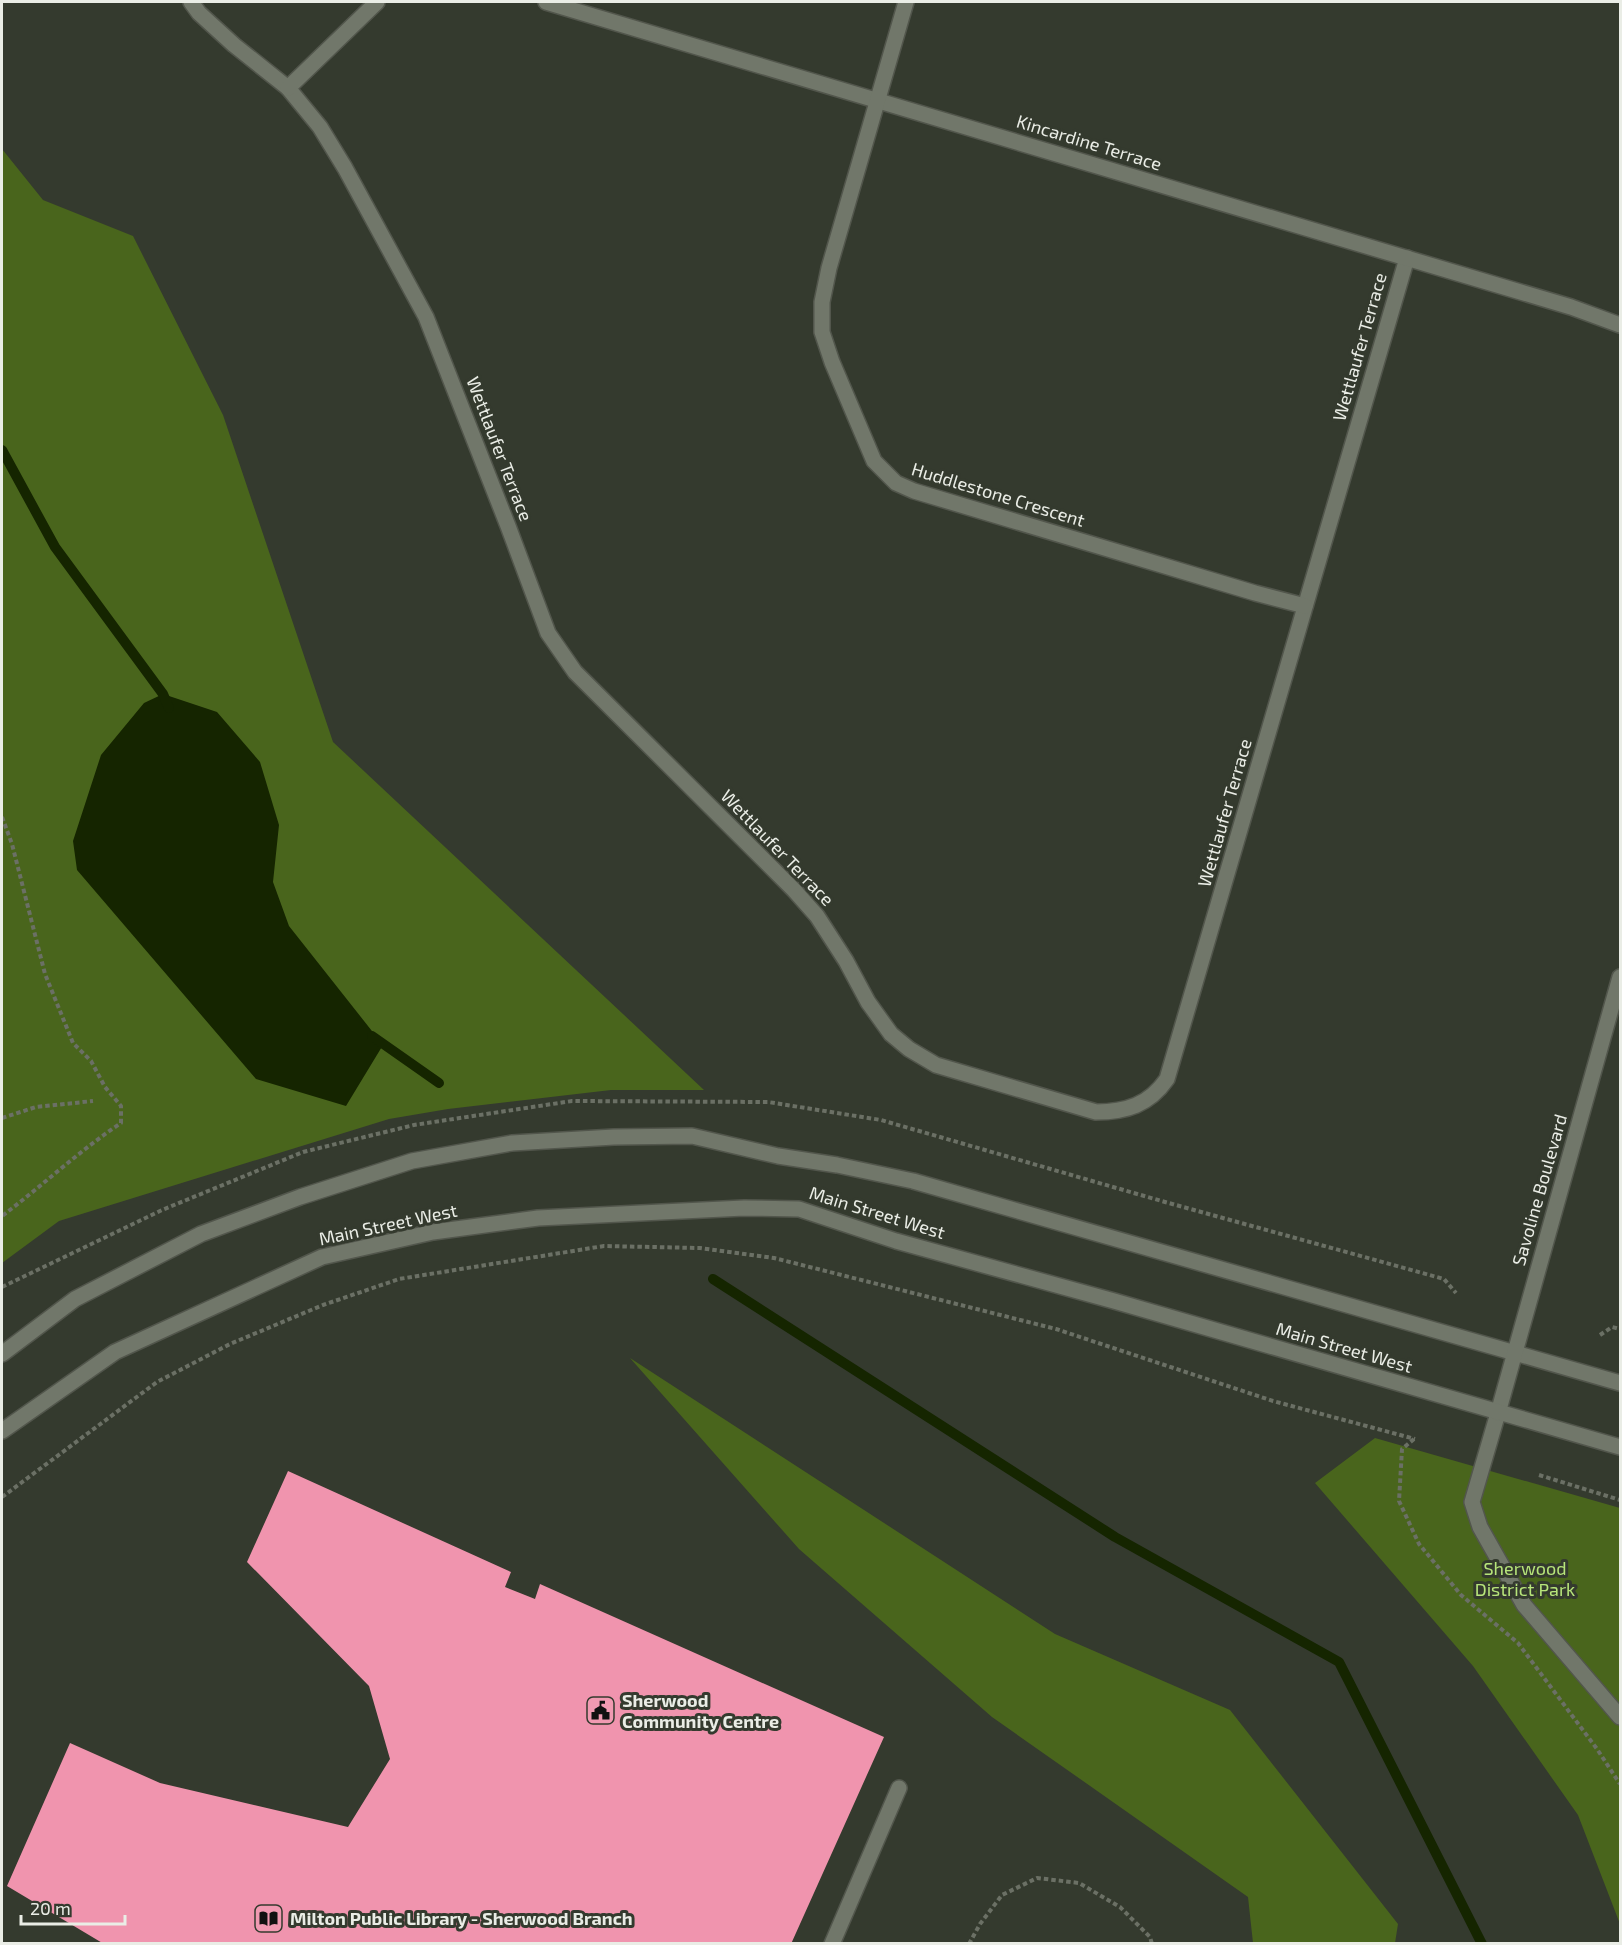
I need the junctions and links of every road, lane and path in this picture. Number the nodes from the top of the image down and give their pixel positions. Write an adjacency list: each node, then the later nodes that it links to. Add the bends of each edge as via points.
1 (191, 2): 5 (street, Wettlaufer Terrace, via 234,45)
2 (377, 2): 5 (street)
3 (546, 2): 6 (street, Kincardine Terrace)
4 (906, 2): 6 (street, Huddlestone Crescent)
5 (288, 88): 9 (street, Wettlaufer Terrace, via 320,127 345,168 426,317 548,633 575,672 817,916 891,1034 936,1065 1096,1112 1116,1112 1139,1105 1158,1092 1177,1050)
6 (877, 100): 7 (street, Kincardine Terrace); 9 (street, Huddlestone Crescent, via 822,302 822,332 874,461 896,483 914,491)
7 (1407, 258): 8 (street, Kincardine Terrace); 9 (street, Wettlaufer Terrace)
8 (1620, 325)
9 (1305, 606)
10 (2, 817): 14 (path, via 45,974 73,1043 91,1061 120,1106 121,1124)
11 (1620, 977): 17 (street, Savoline Boulevard)
12 (93, 1101): 13 (path, via 36,1107)
13 (2, 1118)
14 (2, 1216)
15 (1620, 1329): 16 (path, via 1612,1327)
16 (1600, 1335)
17 (1515, 1353): 18 (street, Main Street West, via 913,1181 692,1136 512,1143 412,1161 201,1234 75,1299); 19 (street, Main Street West); 20 (street, Savoline Boulevard)
18 (2, 1354)
19 (1620, 1383)
20 (1498, 1413): 21 (street, Main Street West, via 896,1241 800,1209 744,1208 538,1218 433,1232 322,1257 115,1352); 22 (street, Main Street West); 26 (street, Savoline Boulevard, via 1472,1502 1480,1527 1524,1605)
21 (2, 1431)
22 (1620, 1447)
23 (1539, 1475): 25 (path)
24 (2, 1497): 27 (path, via 157,1382 230,1344 312,1309 399,1280 604,1246 700,1248 774,1258 1056,1329 1273,1401 1415,1438 1402,1449 1399,1501 1419,1544 1461,1595 1518,1643)
25 (1620, 1500)
26 (1620, 1718)
27 (1620, 1784)
28 (899, 1788): 29 (street)
29 (832, 1944)
30 (969, 1944): 31 (path, via 1002,1895 1038,1878 1079,1883 1120,1907 1150,1937)
31 (1152, 1944)

